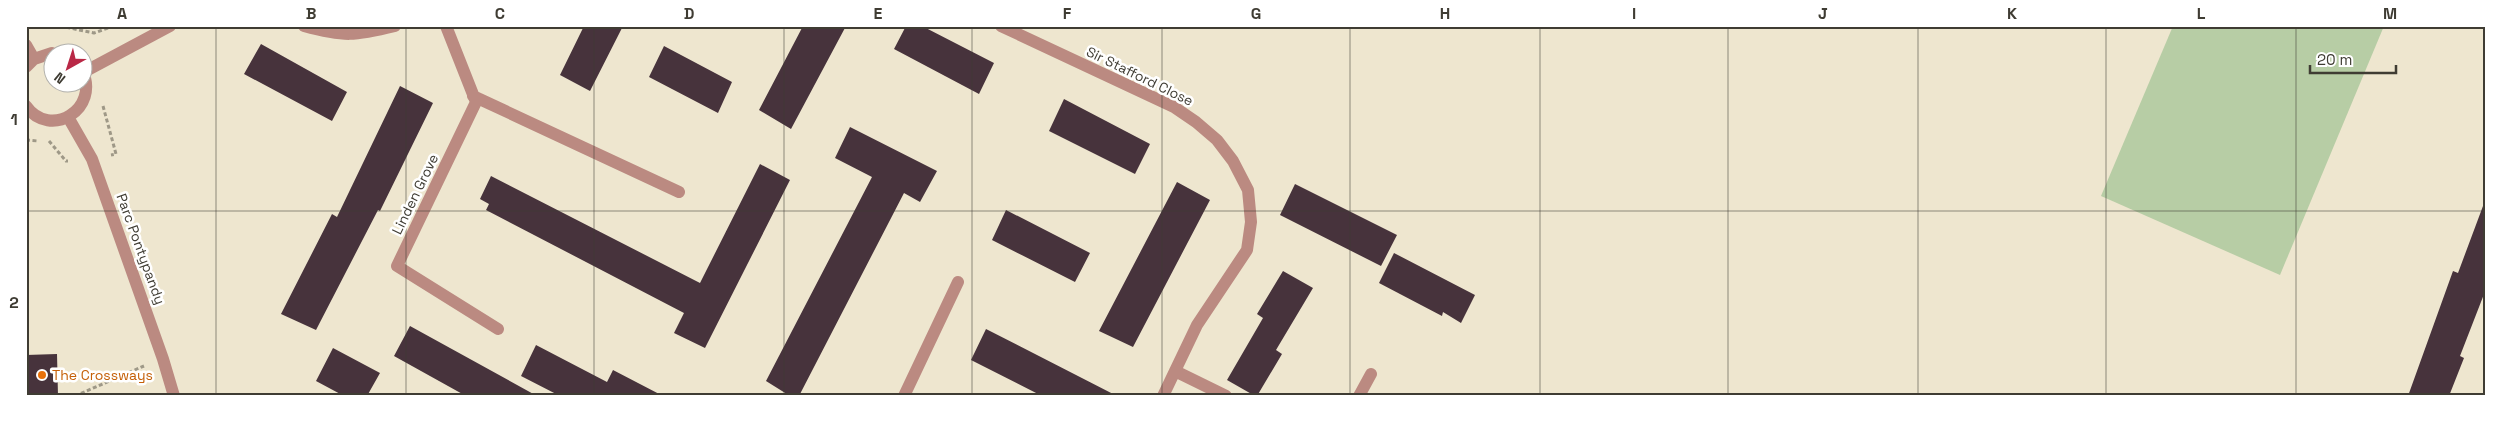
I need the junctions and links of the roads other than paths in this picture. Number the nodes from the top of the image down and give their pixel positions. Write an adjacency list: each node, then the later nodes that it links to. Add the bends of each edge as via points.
1 (170, 26): 9 (street)
2 (304, 26): 3 (street, via 358,35)
3 (395, 26)
4 (446, 26): 11 (street)
5 (1001, 26): 17 (street, Sir Stafford Close, via 1174,107 1217,140 1233,161 1248,190 1251,222 1248,250 1197,325)
6 (26, 45): 8 (street)
7 (42, 58): 8 (street)
8 (30, 63)
9 (92, 66)
10 (87, 92): 13 (street, via 83,103)
11 (473, 96): 14 (street); 16 (street, Linden Grove, via 476,102 397,266)
12 (26, 106): 13 (street, via 46,120)
13 (68, 117): 19 (street, Parc Pontypandy, via 92,159)
14 (679, 192)
15 (958, 282): 20 (street)
16 (498, 329)
17 (1175, 371): 21 (street, Sir Stafford Close); 22 (street)
18 (1371, 374): 23 (street)
19 (174, 396)
20 (904, 396)
21 (1163, 396)
22 (1226, 396)
23 (1359, 396)

